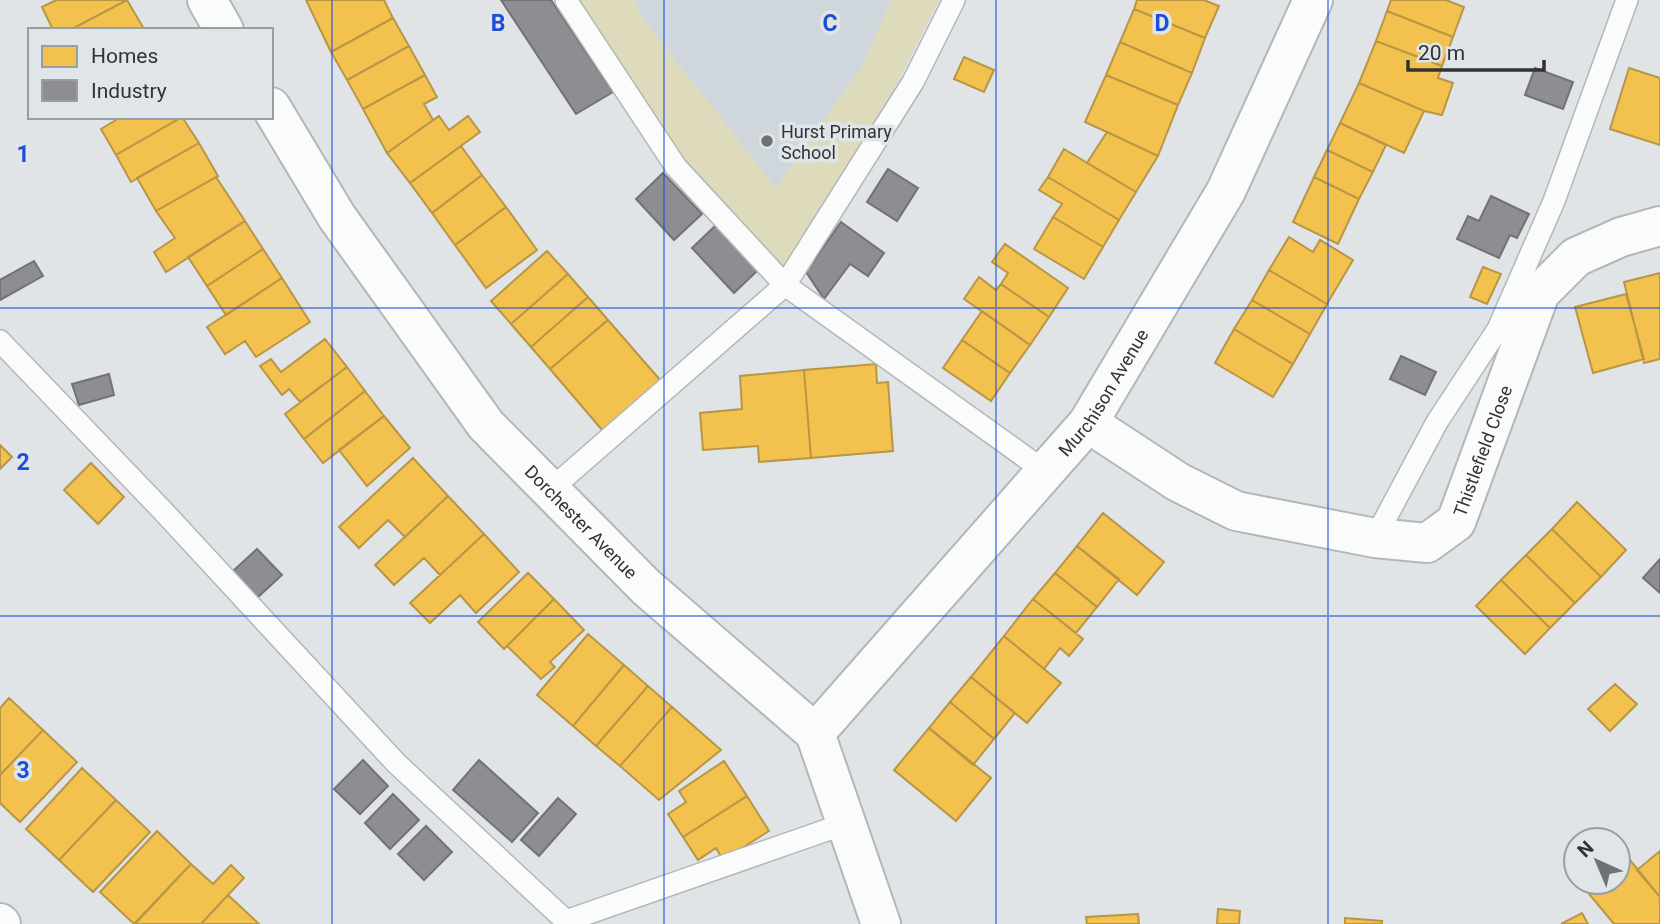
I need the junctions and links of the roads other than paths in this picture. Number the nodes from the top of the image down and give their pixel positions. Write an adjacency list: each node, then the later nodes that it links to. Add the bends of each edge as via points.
1 (207, 0): 6 (street)
2 (566, 0): 9 (lane, via 676,167)
3 (954, 0): 9 (lane, via 913,82)
4 (1313, 0): 11 (street, Murchison Avenue, via 1226,191)
5 (1627, 0): 14 (lane, via 1554,201 1498,329 1437,422)
6 (223, 28)
7 (273, 110): 13 (street, Dorchester Avenue, via 337,217 486,425)
8 (1660, 226): 14 (street, Thistlefield Close, via 1620,237 1576,257 1541,293 1456,522 1427,543)
9 (785, 285): 12 (lane); 13 (lane)
10 (0, 341): 16 (lane, via 396,763 566,921)
11 (1088, 423): 12 (street, Murchison Avenue); 14 (street, Thistlefield Close, via 1178,482 1236,511)
12 (1046, 472): 15 (street, Murchison Avenue)
13 (550, 490): 15 (street, Dorchester Avenue, via 646,587)
14 (1375, 538)
15 (815, 733): 16 (street)
16 (846, 823): 17 (street)
17 (881, 924)

